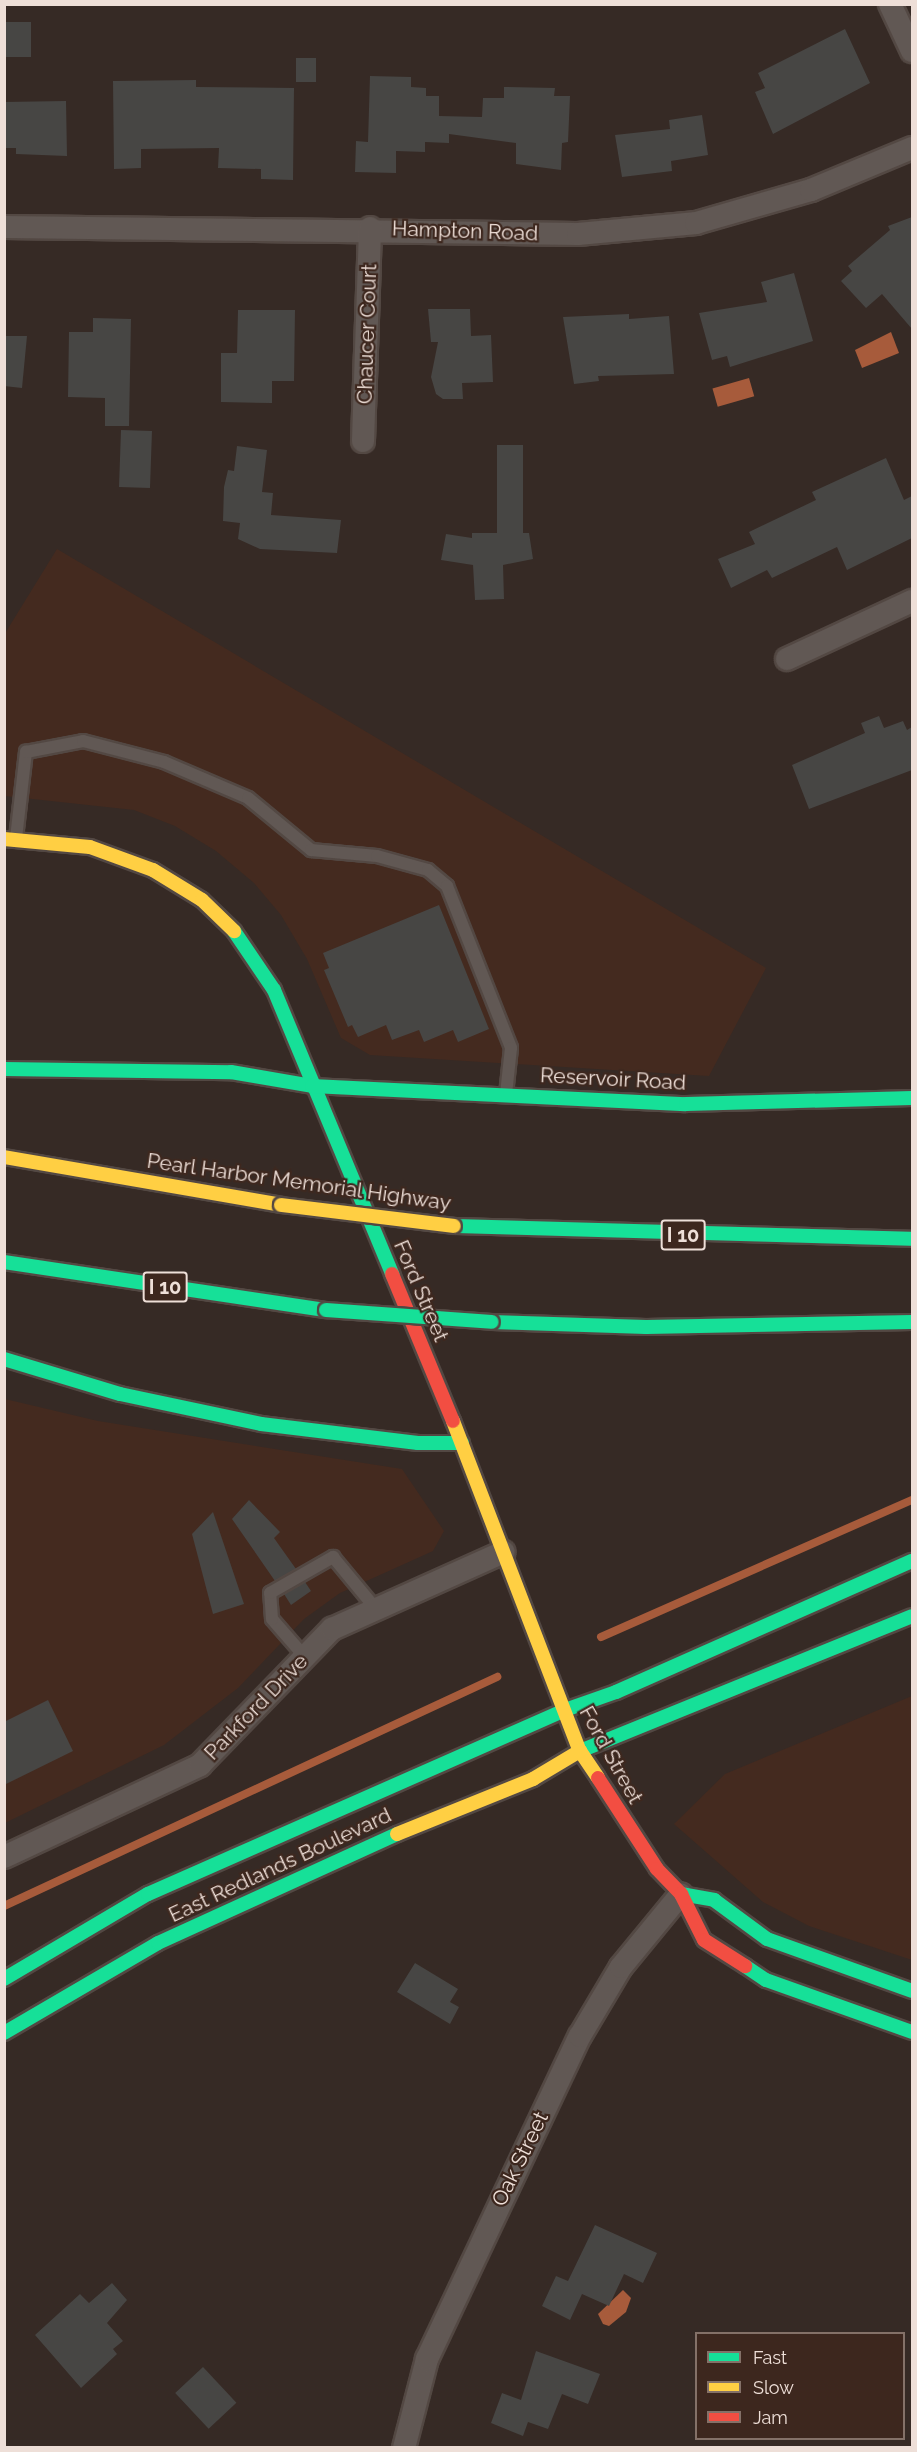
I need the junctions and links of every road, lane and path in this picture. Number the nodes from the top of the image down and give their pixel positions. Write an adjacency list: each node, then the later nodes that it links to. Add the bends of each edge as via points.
1 (890, 4): 2 (street)
2 (912, 51)
3 (912, 148): 5 (street, Hampton Road, via 811,190 696,223 578,234)
4 (4, 227): 5 (street, Hampton Road)
5 (370, 228): 6 (street, Chaucer Court)
6 (363, 441)
7 (912, 601): 8 (street)
8 (787, 659)
9 (10, 839): 11 (main road, Ford Street, via 90,848 153,870 202,900 245,942 274,990); 12 (lane, via 26,752 83,741 164,762 248,798 311,850 376,856 428,870 447,886 511,1048)
10 (4, 1069): 11 (main road, Reservoir Road, via 231,1072)
11 (312, 1086): 12 (main road, Reservoir Road); 19 (main road, Ford Street)
12 (506, 1094): 13 (main road, Reservoir Road, via 686,1104)
13 (912, 1098)
14 (4, 1157): 15 (main road, Pearl Harbor Memorial Highway / I 10, bridge, via 281,1205 454,1226)
15 (912, 1239)
16 (4, 1262): 17 (main road, I 10, bridge, via 326,1310 492,1322 646,1328)
17 (912, 1322)
18 (4, 1359): 19 (main road, via 120,1394 261,1424 418,1443)
19 (462, 1443): 20 (main road, Ford Street)
20 (503, 1552): 22 (street, Parkford Drive); 25 (main road, Ford Street)
21 (912, 1561): 25 (main road, East Redlands Boulevard)
22 (376, 1609): 24 (street, Parkford Drive, via 332,1629); 24 (lane, via 333,1557 270,1593 273,1619)
23 (912, 1616): 26 (main road, East Redlands Boulevard)
24 (305, 1657): 27 (street, Parkford Drive, via 200,1765)
25 (562, 1711): 26 (main road, Ford Street); 29 (main road, East Redlands Boulevard, via 148,1894)
26 (580, 1751): 28 (main road, Ford Street, via 632,1835); 32 (main road, East Redlands Boulevard, via 533,1779 463,1804 158,1943)
27 (4, 1857)
28 (681, 1894): 30 (main road, via 714,1900 767,1939); 31 (main road, Ford Street, via 704,1940 766,1980); 33 (street, Oak Street, via 621,1967 580,2036 427,2359)
29 (4, 1979)
30 (912, 1991)
31 (912, 2032)
32 (4, 2033)
33 (404, 2448)

